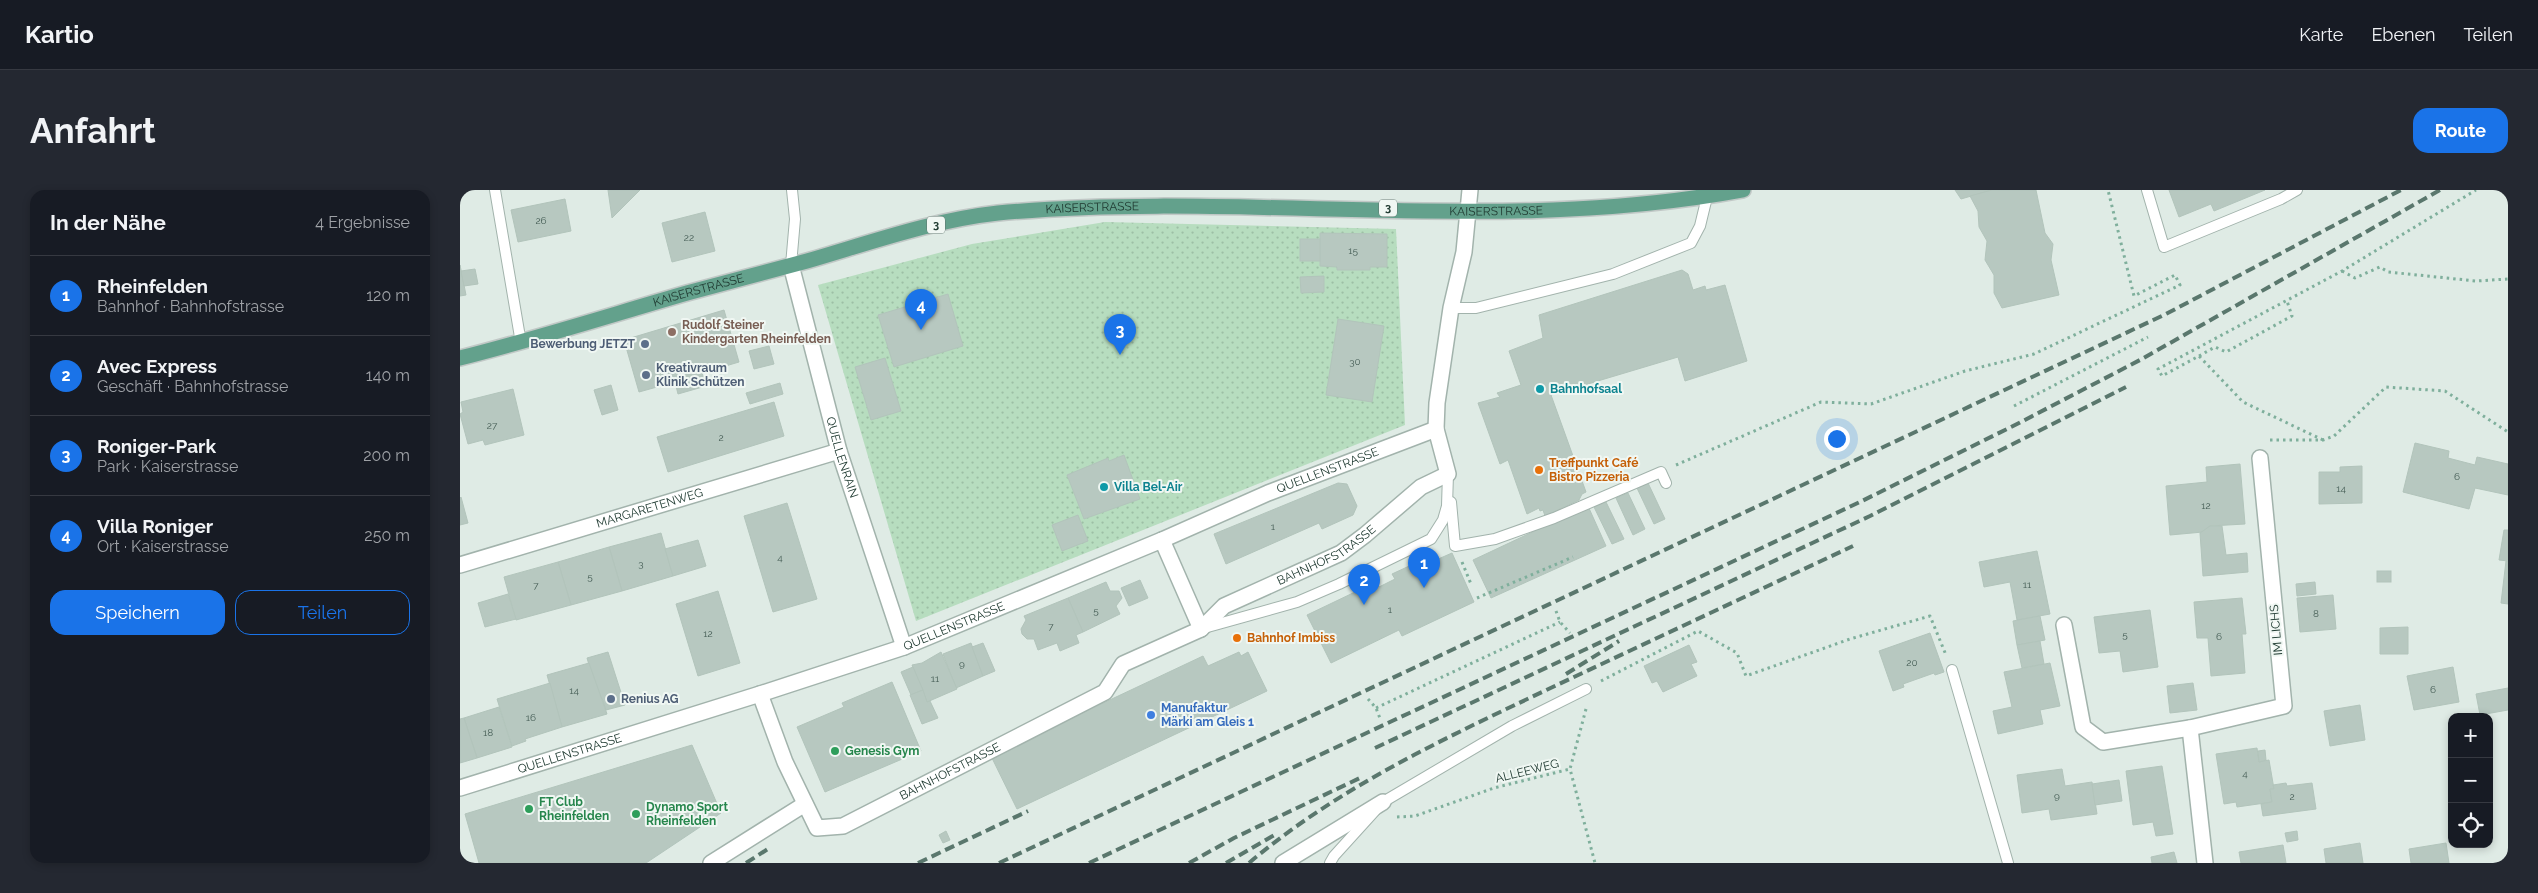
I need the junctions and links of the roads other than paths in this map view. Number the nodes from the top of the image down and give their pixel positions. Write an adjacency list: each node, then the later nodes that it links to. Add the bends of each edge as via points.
1 (495, 190): 11 (lane)
2 (792, 190): 9 (lane, via 795,219)
3 (1470, 190): 8 (street, BAHNHOFSTRASSE)
4 (1743, 190): 7 (main road, KAISERSTRASSE / 3)
5 (2147, 190): 6 (lane, via 2164,248)
6 (2297, 190)
7 (1707, 197): 8 (main road, KAISERSTRASSE / 3, via 1605,208); 10 (lane, via 1700,226 1691,243 1613,274 1476,308)
8 (1469, 209): 9 (main road, KAISERSTRASSE / 3, via 1117,203 1004,212 915,230); 10 (street, BAHNHOFSTRASSE, via 1464,252)
9 (791, 266): 11 (main road, KAISERSTRASSE / 3); 14 (street, QUELLENRAIN)
10 (1451, 308): 13 (street, BAHNHOFSTRASSE)
11 (520, 343): 12 (main road, KAISERSTRASSE / 3)
12 (460, 358)
13 (1436, 429): 16 (street, BAHNHOFSTRASSE); 18 (street, QUELLENSTRASSE, via 1268,493)
14 (839, 451): 19 (street, MARGARETENWEG); 22 (street, QUELLENRAIN)
15 (2260, 458): 26 (street, IM LICHS, via 2284,706)
16 (1448, 474): 17 (lane, via 1455,546 1496,540 1661,472); 21 (street, BAHNHOFSTRASSE, via 1421,487 1341,552 1224,606); 21 (lane, BAHNHOFSTRASSE, via 1447,506 1443,520 1431,539 1297,602)
17 (1666, 483)
18 (1162, 540): 21 (street); 22 (street, QUELLENSTRASSE)
19 (460, 565)
20 (2064, 625): 26 (street, IM LICHS, via 2083,727 2103,742)
21 (1201, 629): 29 (street, BAHNHOFSTRASSE, via 1123,664 1105,692 843,826 817,828)
22 (904, 647): 25 (street, QUELLENSTRASSE)
23 (1952, 670): 33 (lane)
24 (1586, 689): 28 (lane, via 1512,726)
25 (760, 694): 27 (street, QUELLENSTRASSE); 29 (street, BAHNHOFSTRASSE, via 785,762)
26 (2190, 728): 34 (street)
27 (460, 788)
28 (1383, 802): 31 (street); 32 (lane)
29 (805, 804): 30 (street)
30 (711, 863)
31 (1283, 863)
32 (1330, 863)
33 (2008, 863)
34 (2205, 863)

